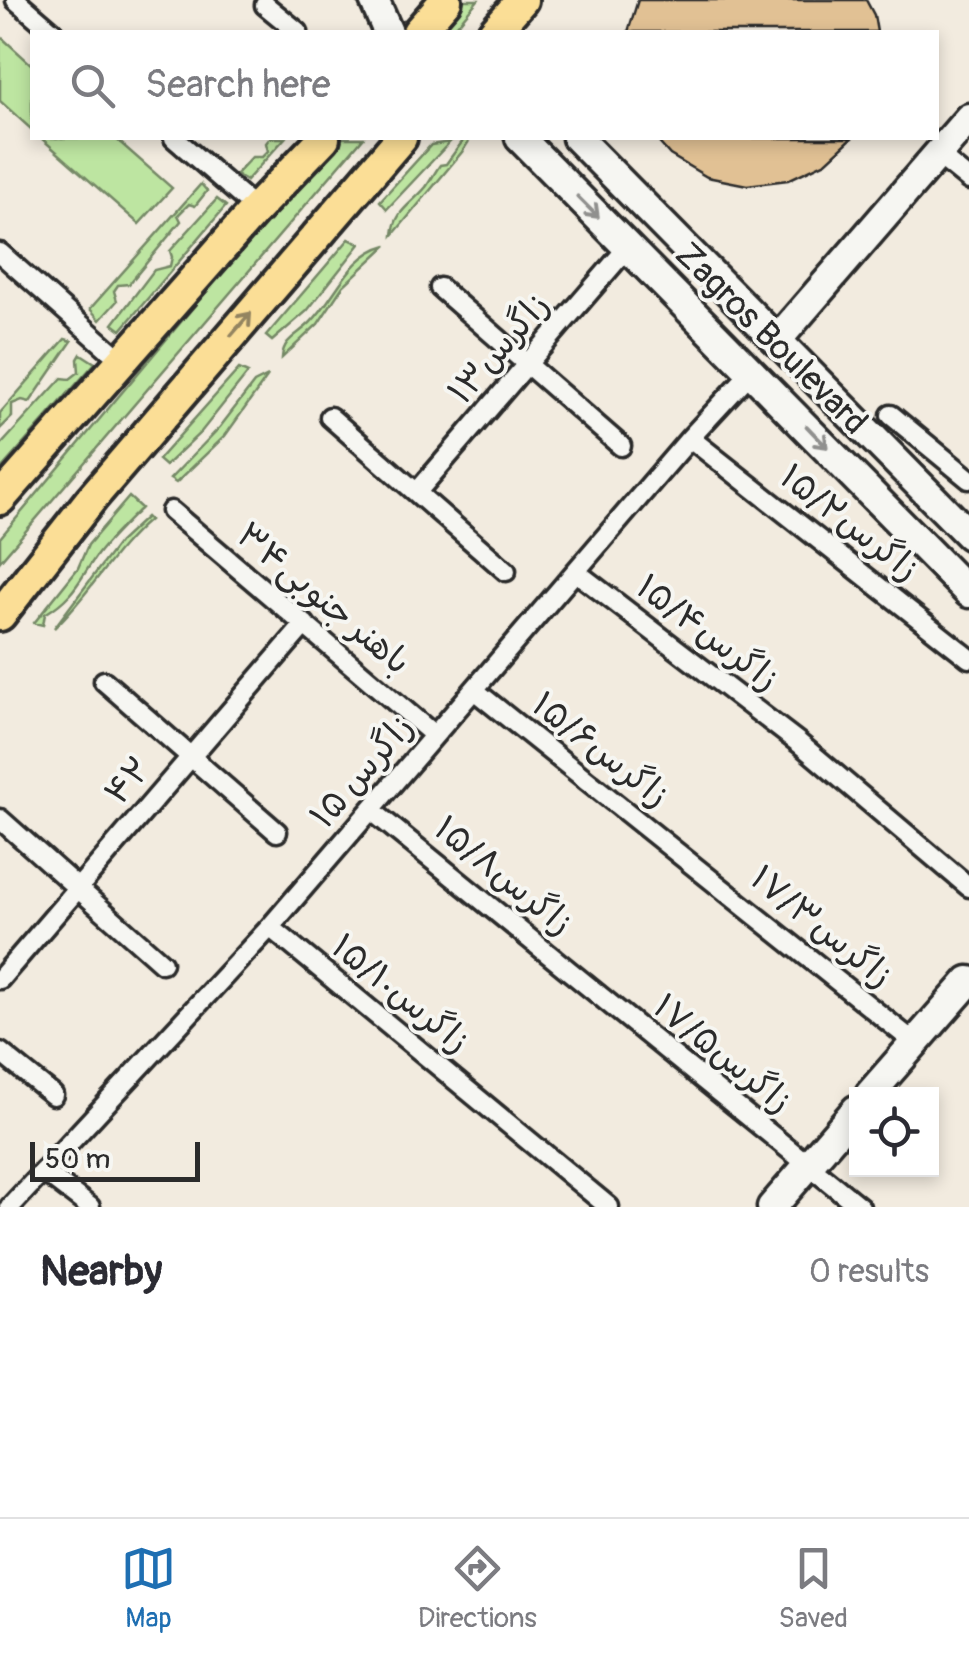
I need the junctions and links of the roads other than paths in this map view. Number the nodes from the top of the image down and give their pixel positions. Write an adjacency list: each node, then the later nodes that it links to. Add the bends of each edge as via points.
1 (16, 0): 6 (street)
2 (374, 0): 8 (main road)
3 (446, 0): 9 (main road)
4 (522, 0): 10 (main road)
5 (265, 5): 7 (street)
6 (51, 30)
7 (296, 30)
8 (387, 30)
9 (420, 30)
10 (499, 30)
11 (969, 118): 17 (main road)
12 (176, 140): 19 (street)
13 (322, 140): 19 (main road)
14 (399, 140): 25 (main road, one-way to 14)
15 (522, 140): 20 (main road, Zagros Boulevard, one-way to 20)
16 (578, 140): 24 (main road, Zagros Boulevard)
17 (938, 154): 18 (street); 24 (main road)
18 (969, 180)
19 (256, 209): 23 (main road)
20 (628, 247): 27 (street, زاگرس۱۳); 28 (main road, Zagros Boulevard)
21 (0, 253): 26 (street)
22 (440, 288): 27 (street)
23 (162, 316): 26 (main road); 37 (main road)
24 (777, 340): 38 (main road, Zagros Boulevard)
25 (213, 357): 42 (main road, via 130,434); 44 (main road)
26 (122, 360): 35 (main road)
27 (528, 364): 32 (street); 34 (street, زاگرس۱۳)
28 (752, 371): 31 (street, زاگرس ۱۵); 39 (main road, Zagros Boulevard, one-way to 39)
29 (330, 416): 34 (street)
30 (891, 416): 33 (street)
31 (690, 438): 41 (street, زاگرس ۱۵); 46 (street, زاگرس۱۵/۲)
32 (621, 446)
33 (969, 479)
34 (416, 492): 40 (street)
35 (0, 500)
36 (171, 511): 45 (street, باهنر جنوبی۳۴)
37 (0, 523)
38 (969, 537): 39 (main road)
39 (942, 566): 43 (main road, Zagros Boulevard)
40 (506, 571)
41 (576, 572): 48 (street, زاگرس ۱۵); 55 (street, زاگرس۱۵/۴, via 800,743)
42 (0, 582)
43 (969, 593)
44 (0, 614)
45 (304, 624): 49 (street, باهنر جنوبی۳۴); 50 (street, ۴۲)
46 (969, 658)
47 (104, 681): 50 (street)
48 (474, 690): 49 (street, زاگرس ۱۵); 54 (street, زاگرس۱۵/۶)
49 (434, 735): 51 (street, زاگرس ۱۵)
50 (190, 756): 53 (street); 56 (street, ۴۲)
51 (370, 810): 57 (street, زاگرس ۱۵); 61 (street, زاگرس۱۵/۸)
52 (0, 819): 56 (street)
53 (277, 832)
54 (688, 860): 62 (street, زاگرس۱۷/۳)
55 (969, 887)
56 (78, 888): 58 (street); 59 (street, ۴۲)
57 (270, 928): 68 (street, زاگرس ۱۵); 71 (street, زاگرس۱۵/۱۰)
58 (162, 963)
59 (0, 978)
60 (969, 981): 62 (main road)
61 (597, 990): 67 (street, زاگرس۱۷/۵)
62 (915, 1043): 64 (main road)
63 (0, 1052): 65 (street)
64 (876, 1087)
65 (52, 1095)
66 (849, 1118): 67 (main road)
67 (809, 1165): 72 (main road); 73 (street, زاگرس۱۷/۵)
68 (43, 1171): 69 (street, زاگرس ۱۵); 70 (street)
69 (10, 1207)
70 (90, 1207)
71 (609, 1207)
72 (772, 1207)
73 (860, 1207)

